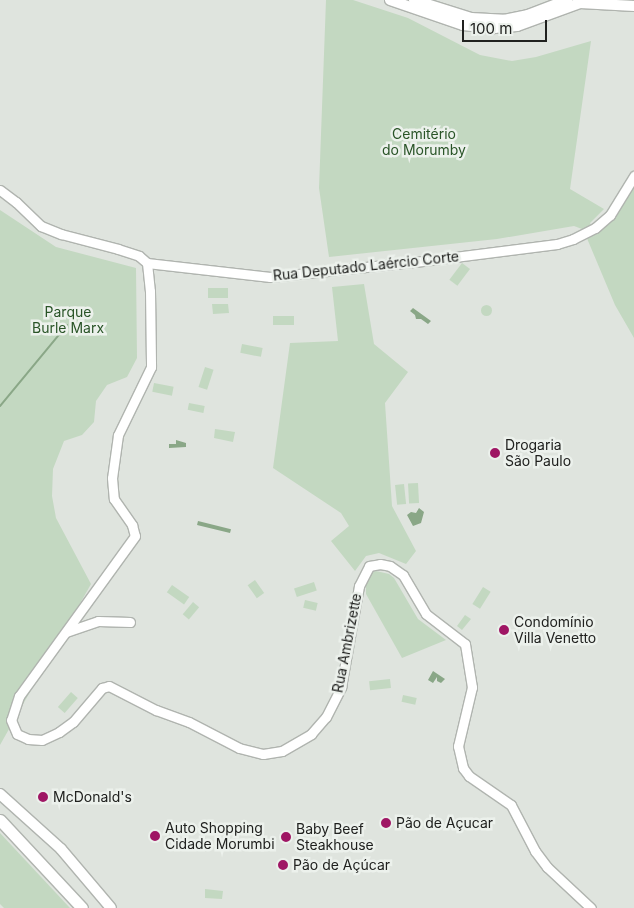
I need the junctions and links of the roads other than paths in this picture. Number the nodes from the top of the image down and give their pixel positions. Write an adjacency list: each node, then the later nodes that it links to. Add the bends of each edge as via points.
1 (390, 0): 4 (main road, via 463,25 494,28 517,26 580,3)
2 (414, 0): 3 (main road, via 471,18 504,20)
3 (567, 0)
4 (634, 6)
5 (634, 176): 7 (street, Rua Deputado Laércio Corte, via 616,206 595,228 557,244 283,276 252,276)
6 (0, 190): 7 (street, Rua Deputado Laércio Corte, via 41,226 118,248 139,256)
7 (146, 263): 9 (street, via 150,291 151,367 118,435 112,478 114,499 134,531 133,541)
8 (130, 622): 9 (street, via 98,622)
9 (65, 632): 14 (street, Rua Ambrizette, via 14,706 11,720 17,734 28,740 42,740 59,732 102,688 109,686 240,748 256,753 276,752 320,726 341,687 359,586 369,566 380,564 397,569 426,614 465,644 472,687 458,746 460,761 469,776 515,810 535,851 547,867)
10 (0, 794): 13 (main road, via 58,846)
11 (0, 820): 12 (highway)
12 (82, 908)
13 (111, 908)
14 (591, 908)

